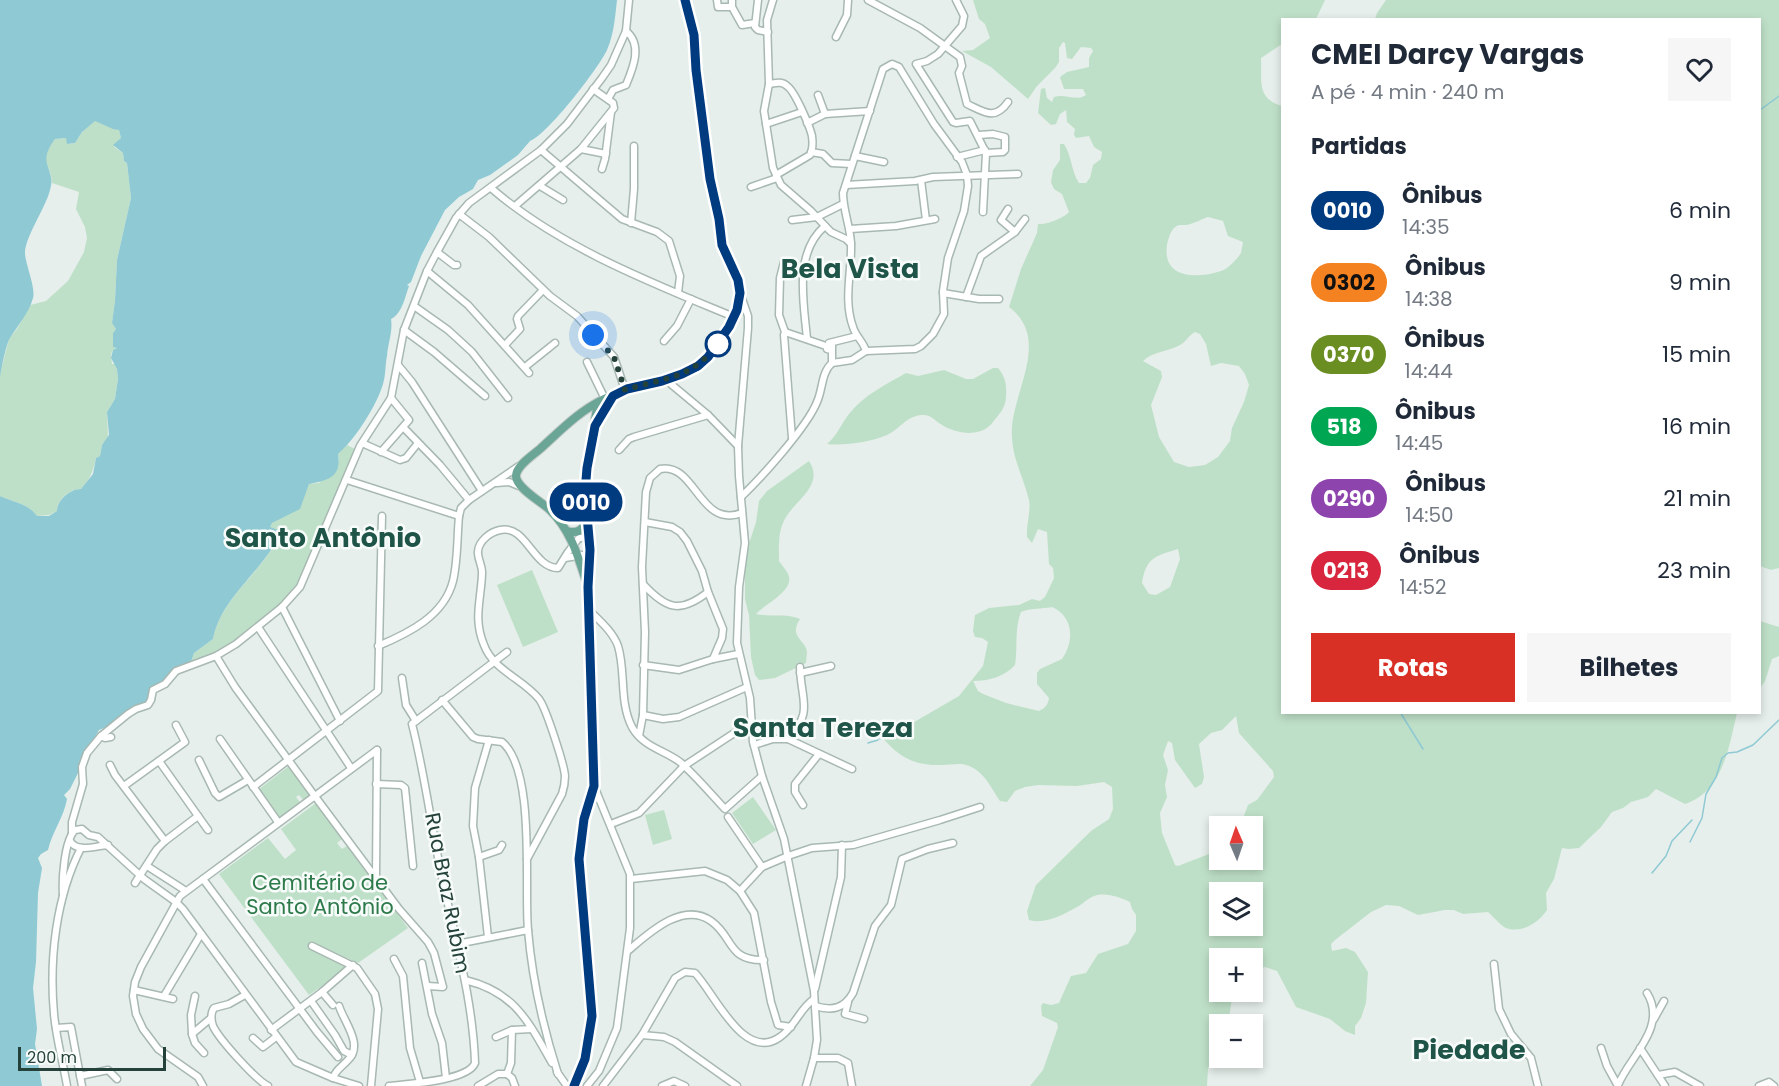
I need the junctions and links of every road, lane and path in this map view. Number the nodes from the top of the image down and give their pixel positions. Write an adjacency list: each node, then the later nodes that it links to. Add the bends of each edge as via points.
1 (629, 0): 11 (street)
2 (685, 0): 70 (main road, via 694,35 710,179 722,245)
3 (717, 0): 9 (street, via 718,7)
4 (759, 0): 10 (street)
5 (773, 0): 12 (street)
6 (848, 0): 13 (street, via 847,15)
7 (868, 0): 14 (street)
8 (956, 0): 14 (street, via 963,22)
9 (732, 4): 10 (street, via 742,25)
10 (755, 23): 12 (street, via 758,30)
11 (626, 31): 16 (street, via 611,66); 18 (street, via 634,44 634,62 626,85 614,90)
12 (768, 32): 15 (street)
13 (836, 37)
14 (945, 46): 19 (street, via 960,57 959,74 967,104 996,113); 26 (street, via 927,61 916,64 953,122 970,121)
15 (769, 84): 22 (street, via 786,84); 25 (street)
16 (593, 89): 18 (street); 29 (street)
17 (818, 95): 23 (street)
18 (608, 99): 21 (street, via 614,104)
19 (1008, 102)
20 (870, 111): 23 (street); 33 (street); 34 (street, via 883,69 892,64 899,67)
21 (611, 112): 28 (street); 32 (street)
22 (802, 112): 24 (street); 25 (street)
23 (825, 114): 24 (street)
24 (807, 123): 30 (street)
25 (766, 124): 41 (street)
26 (979, 135): 31 (street); 31 (street, via 1005,137 1003,152)
27 (634, 146): 59 (street)
28 (581, 149): 32 (street); 37 (street)
29 (542, 150): 37 (street); 47 (street)
30 (812, 152): 36 (street, via 824,154 832,163); 41 (street)
31 (986, 152): 34 (street); 40 (street)
32 (606, 156): 38 (street)
33 (855, 156): 35 (street); 36 (street)
34 (957, 157): 42 (street)
35 (884, 162)
36 (851, 164): 44 (street)
37 (561, 168): 45 (street); 59 (street)
38 (602, 169)
39 (1018, 174): 40 (street)
40 (986, 175): 42 (street); 52 (street)
41 (776, 176): 46 (street); 54 (street)
42 (967, 178): 43 (street); 71 (street)
43 (921, 180): 44 (street); 58 (street)
44 (846, 185): 49 (street)
45 (540, 186): 48 (street); 50 (street)
46 (751, 187)
47 (491, 188): 50 (street); 53 (street)
48 (563, 200)
49 (843, 204): 54 (street); 61 (street)
50 (515, 206): 69 (street, via 589,252)
51 (1008, 209): 62 (street, via 1001,220)
52 (983, 212)
53 (459, 214): 64 (street); 68 (street, via 489,237)
54 (817, 217): 57 (street); 60 (street)
55 (934, 219): 58 (street)
56 (1025, 219): 62 (street)
57 (792, 220)
58 (926, 220): 61 (street)
59 (632, 224): 69 (street, via 657,232 669,241 680,276)
60 (825, 226): 63 (street); 80 (street, via 815,235 805,264 803,304)
61 (850, 229): 63 (street)
62 (1015, 231): 72 (street, via 981,256)
63 (851, 244): 79 (street, via 847,293)
64 (437, 252): 66 (street); 67 (street)
65 (784, 262): 78 (street, via 779,315)
66 (457, 265)
67 (427, 271): 75 (street); 83 (street, via 461,298)
68 (543, 290): 83 (street, via 518,316 520,329); 90 (street, via 577,316 614,357)
69 (678, 293): 73 (street)
70 (740, 293): 76 (main road); 102 (street, via 748,328)
71 (943, 293): 72 (street); 85 (street, via 944,314 921,346 904,351)
72 (966, 297): 74 (street)
73 (691, 299): 76 (street); 81 (street)
74 (999, 299)
75 (414, 306): 77 (street); 94 (street, via 472,352)
76 (734, 317): 89 (main road, via 708,357 698,366)
77 (404, 330): 88 (street); 91 (street)
78 (785, 332): 80 (street); 99 (street)
79 (855, 338): 84 (street); 85 (street, via 863,341)
80 (807, 339): 84 (street)
81 (664, 341)
82 (555, 343): 83 (street, via 527,370)
83 (505, 345)
84 (831, 345): 87 (street)
85 (866, 351): 87 (street, via 852,360)
86 (587, 362): 92 (street)
87 (832, 363): 99 (street, via 826,369 817,403)
88 (398, 365): 93 (street); 110 (street)
89 (666, 380): 90 (main road); 96 (street)
90 (625, 390): 92 (main road)
91 (484, 396)
92 (609, 397): 95 (main road); 97 (main road)
93 (391, 398): 98 (street, via 409,418); 100 (street)
94 (508, 398)
95 (596, 404): 97 (main road); 105 (main road, via 568,423)
96 (708, 415): 102 (street); 103 (street, via 634,437)
97 (595, 426): 116 (main road, via 587,468)
98 (404, 428): 101 (street); 104 (street)
99 (792, 438): 111 (street)
100 (362, 443): 104 (street); 106 (street)
101 (418, 443): 104 (street, via 403,460); 112 (street)
102 (738, 446): 111 (street)
103 (619, 450)
104 (381, 452)
105 (523, 464): 107 (street); 108 (main road, via 516,475)
106 (347, 480): 115 (street); 127 (street, via 305,579)
107 (496, 483): 108 (street); 110 (street)
108 (519, 486): 118 (main road, via 550,510)
109 (607, 488): 116 (street)
110 (482, 491): 112 (street)
111 (741, 497): 113 (street)
112 (469, 500): 115 (street)
113 (742, 513): 117 (street, via 730,516 708,507 681,473 666,468 650,478); 132 (street, via 745,550 736,626)
114 (382, 516): 130 (street)
115 (459, 516): 130 (street, via 455,574 446,597 423,623)
116 (587, 518): 118 (main road, via 582,530); 119 (main road)
117 (645, 522): 124 (street); 126 (street, via 667,524 680,532 699,563)
118 (567, 531): 120 (main road)
119 (589, 541): 120 (street, via 579,538); 121 (main road)
120 (574, 545): 122 (main road); 123 (street)
121 (589, 554): 122 (street); 125 (main road)
122 (578, 556): 123 (street); 125 (main road)
123 (565, 558): 135 (street, via 554,568 512,531 499,530 483,540 478,551 482,573 477,615 484,647)
124 (642, 583): 126 (street, via 664,602 678,606 687,606); 136 (street)
125 (588, 587): 128 (main road)
126 (708, 592): 134 (street, via 723,629)
127 (282, 607): 129 (street); 142 (street)
128 (589, 610): 148 (street, via 618,646 625,707); 166 (main road)
129 (258, 627): 133 (street); 146 (street)
130 (378, 646): 142 (street, via 378,692)
131 (507, 652): 135 (street)
132 (738, 654): 134 (street); 139 (street)
133 (216, 656): 147 (street, via 176,671 165,684 153,690 148,705 132,711); 155 (street)
134 (713, 659): 136 (street, via 680,670)
135 (495, 662): 140 (street); 188 (street, via 541,703 561,754 565,777 562,794)
136 (643, 665): 141 (street)
137 (831, 666): 151 (street, via 800,670 804,718)
138 (402, 678): 144 (street, Rua Braz Rubim, via 406,705)
139 (747, 687): 141 (street, via 679,717); 143 (street)
140 (442, 700): 144 (street); 152 (street, via 473,737)
141 (643, 715): 148 (street)
142 (340, 721): 146 (street)
143 (751, 722): 153 (street); 159 (street)
144 (414, 723): 204 (street, Rua Braz Rubim)
145 (177, 724): 157 (street, via 186,742)
146 (326, 732): 155 (street); 160 (street)
147 (101, 736): 149 (street); 171 (street, via 83,762 83,784)
148 (639, 736): 159 (street)
149 (111, 737)
150 (220, 739): 163 (street)
151 (788, 739): 153 (street); 154 (street)
152 (489, 740): 187 (street, via 475,788 473,826); 188 (street, via 502,742 515,760)
153 (754, 745): 162 (street)
154 (819, 754): 161 (street); 169 (street, via 794,788)
155 (288, 759): 167 (street); 168 (street)
156 (200, 760): 163 (street, via 219,797)
157 (159, 761): 165 (street); 172 (street)
158 (110, 765): 165 (street)
159 (684, 766): 162 (street, via 725,808); 175 (street, via 639,813)
160 (351, 768): 164 (street, via 377,750); 168 (street)
161 (852, 769)
162 (762, 776): 186 (street)
163 (248, 780): 167 (street)
164 (376, 784): 190 (street, via 404,786); 193 (street)
165 (124, 786): 180 (street)
166 (594, 786): 175 (street); 270 (main road, via 584,819 579,859 592,1016 585,1059)
167 (253, 787): 174 (street)
168 (314, 795): 174 (street); 193 (street)
169 (803, 806)
170 (980, 807): 184 (street)
171 (75, 815): 177 (street); 178 (street)
172 (198, 816): 176 (street); 180 (street)
173 (728, 817): 191 (street)
174 (278, 822): 194 (street)
175 (611, 824): 195 (street)
176 (208, 830)
177 (72, 832): 178 (street); 179 (street)
178 (87, 832): 182 (street); 185 (street, via 89,842)
179 (70, 841): 185 (street); 199 (street, via 63,867)
180 (165, 841): 189 (street)
181 (953, 843): 207 (street, via 902,860 891,905 875,926)
182 (108, 845): 185 (street); 192 (street)
183 (502, 845): 187 (street, via 499,850)
184 (842, 845): 186 (street, via 812,848); 217 (street, via 841,877)
185 (83, 848): 199 (street)
186 (788, 856): 191 (street); 217 (street)
187 (479, 857): 203 (street)
188 (527, 859): 201 (street)
189 (147, 866): 192 (street); 197 (street)
190 (414, 866)
191 (762, 867): 198 (street)
192 (140, 875): 196 (street); 200 (street)
193 (376, 878): 215 (street, via 434,953 442,987)
194 (203, 879): 197 (street); 229 (street)
195 (632, 879): 198 (street, via 698,870 727,880); 206 (street)
196 (135, 884)
197 (186, 891): 200 (street)
198 (740, 891): 210 (street, via 754,913)
199 (63, 895): 235 (street, via 53,963)
200 (176, 902): 202 (street); 216 (street, via 138,973)
201 (528, 930): 203 (street); 252 (street, via 541,1014)
202 (201, 934): 220 (street); 221 (street)
203 (488, 937): 204 (street)
204 (457, 944): 214 (street, Rua Braz Rubim)
205 (312, 946): 213 (street)
206 (629, 950): 210 (street, via 663,923 694,916 711,921 738,954); 271 (street, via 617,1028 599,1071)
207 (866, 951): 208 (street); 226 (street)
208 (876, 955)
209 (394, 959): 258 (street, via 403,976 410,1048)
210 (764, 960): 233 (street)
211 (422, 963): 215 (street)
212 (1494, 964): 278 (street, via 1499,1009 1511,1034 1531,1058)
213 (353, 965): 218 (street); 265 (street, via 377,998)
214 (465, 980): 236 (street, via 498,992 516,1007); 256 (street, Rua Braz Rubim, via 475,1063 470,1070)
215 (428, 986): 256 (street)
216 (134, 990): 221 (street); 262 (street, via 135,1010 147,1037 198,1077)
217 (814, 990): 224 (street)
218 (322, 992): 225 (street); 248 (street, via 336,1005 355,1043)
219 (1647, 993): 232 (street)
220 (245, 995): 230 (street, via 214,1008); 237 (street)
221 (164, 996): 223 (street)
222 (195, 996): 239 (street)
223 (173, 999)
224 (814, 999): 228 (street); 234 (street)
225 (311, 1001): 229 (street); 248 (street, via 344,1051)
226 (848, 1001): 228 (street, via 833,1009); 231 (street, via 845,1014)
227 (1664, 1001): 232 (street)
228 (815, 1006): 250 (street)
229 (300, 1009): 237 (street); 249 (street)
230 (211, 1018): 239 (street); 263 (street, via 231,1049)
231 (864, 1019)
232 (1656, 1020): 246 (street)
233 (778, 1025): 234 (street); 244 (street)
234 (791, 1027): 244 (street)
235 (56, 1028): 254 (street, via 71,1027); 260 (street)
236 (532, 1029): 238 (street); 252 (street)
237 (271, 1030): 241 (street)
238 (512, 1030): 242 (street); 251 (street)
239 (192, 1034): 247 (street)
240 (642, 1035): 244 (street, via 675,978 690,972 700,979 742,1035 755,1042); 272 (street); 275 (street, via 675,1042)
241 (276, 1037): 243 (street, via 263,1047); 255 (street, via 296,1062)
242 (496, 1037)
243 (253, 1038)
244 (775, 1041)
245 (1601, 1048): 279 (street)
246 (1640, 1048): 253 (street); 279 (street)
247 (204, 1053)
248 (352, 1055): 255 (street)
249 (338, 1057)
250 (814, 1058): 276 (street); 277 (street, via 838,1058 848,1063)
251 (507, 1074): 267 (street, via 498,1074); 268 (street)
252 (558, 1074): 269 (street)
253 (1658, 1075): 280 (street); 281 (street, via 1675,1072)
254 (80, 1076): 257 (street, via 108,1070); 261 (street)
255 (333, 1078): 264 (street)
256 (446, 1078): 259 (street)
257 (117, 1079)
258 (420, 1082): 259 (street); 266 (street)
259 (432, 1083)
260 (67, 1086)
261 (82, 1086)
262 (203, 1086)
263 (268, 1086)
264 (359, 1086)
265 (371, 1086)
266 (389, 1086)
267 (478, 1086)
268 (515, 1086)
269 (567, 1086)
270 (574, 1086)
271 (587, 1086)
272 (603, 1086)
273 (662, 1086): 274 (street, via 674,1081)
274 (685, 1086)
275 (736, 1086)
276 (806, 1086)
277 (852, 1086)
278 (1538, 1086)
279 (1618, 1086)
280 (1665, 1086)
281 (1700, 1086)
282 (1759, 1086): 283 (street)
283 (1774, 1086)

